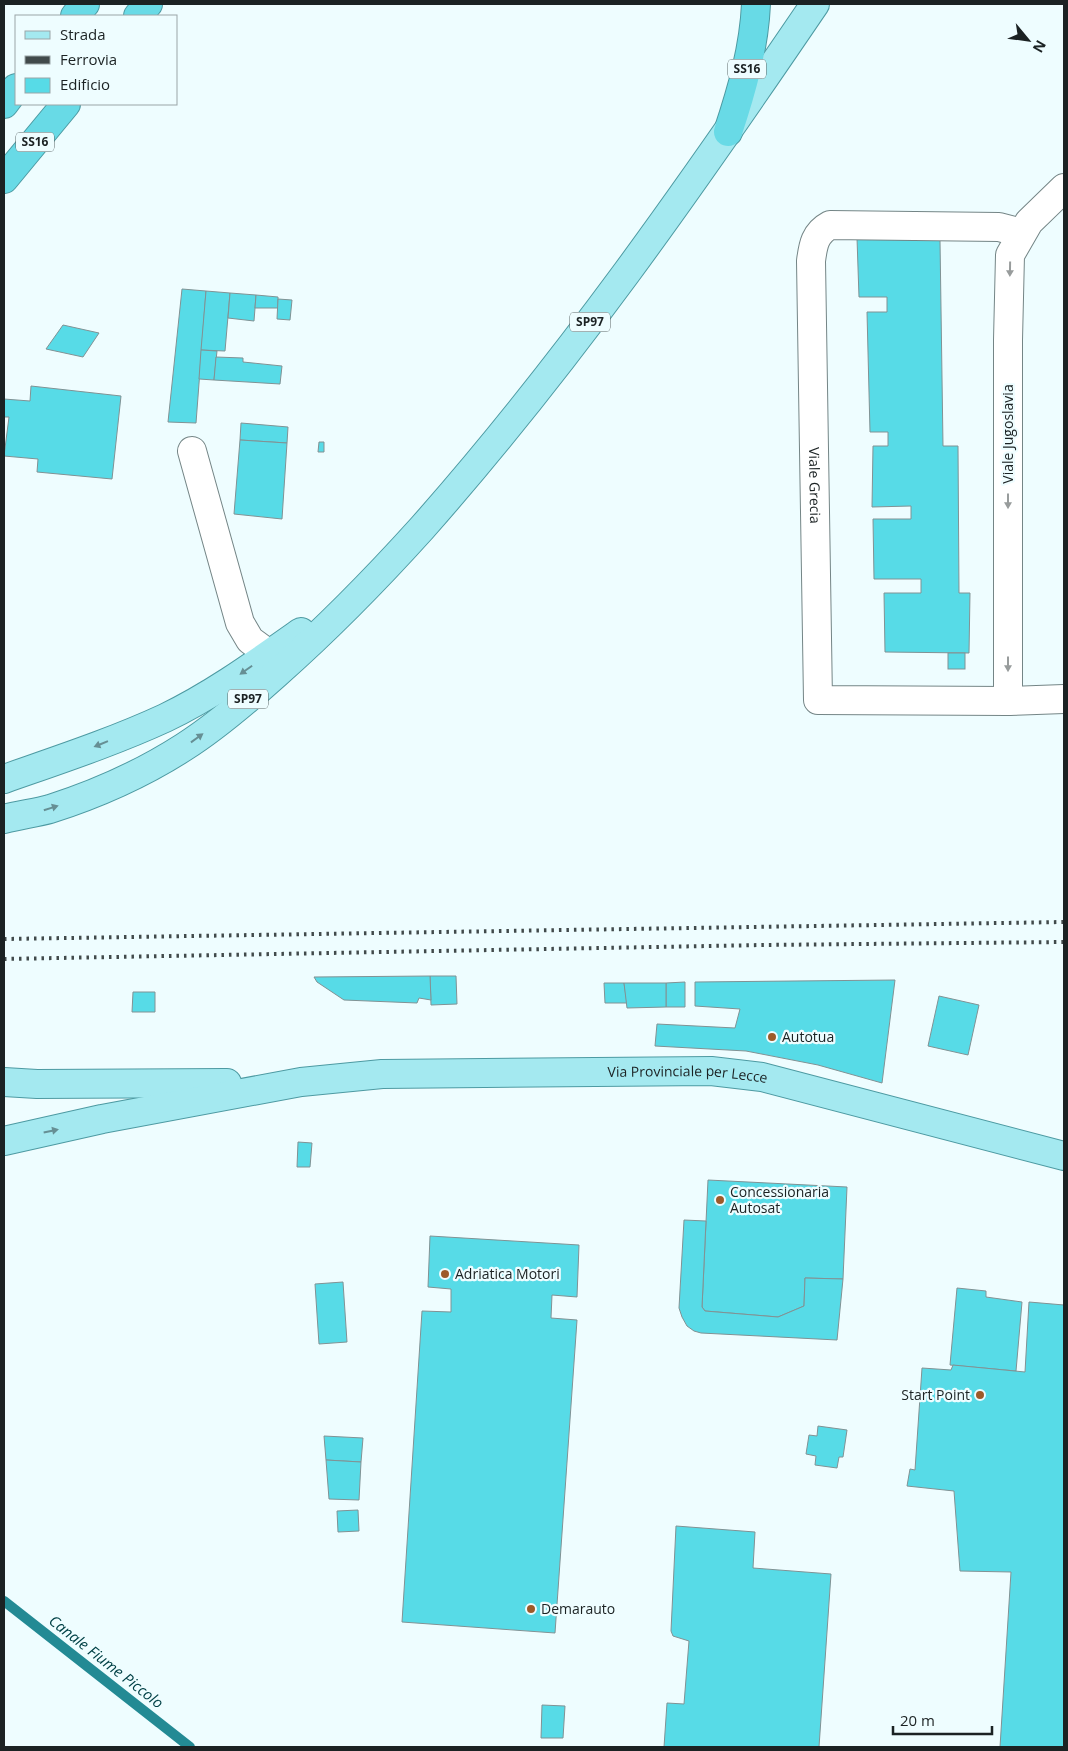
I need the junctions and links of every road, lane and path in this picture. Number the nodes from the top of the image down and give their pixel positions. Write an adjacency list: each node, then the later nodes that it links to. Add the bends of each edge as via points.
1 (85, 4): 5 (highway)
2 (148, 4): 6 (highway)
3 (756, 4): 10 (highway, SS16, via 742,90)
4 (815, 4): 10 (main road, SP97)
5 (76, 15)
6 (139, 15)
7 (15, 89): 8 (highway)
8 (4, 104)
9 (65, 105): 11 (highway, SS16)
10 (728, 132): 15 (main road, SP97, via 601,308 535,394)
11 (4, 180)
12 (1064, 188): 13 (street, Viale Jugoslavia)
13 (1022, 233): 18 (street, Viale Jugoslavia, one-way to 18, via 1010,255); 18 (street, Viale Grecia, via 999,227 830,225 822,229 813,245 811,262 818,700)
14 (192, 451): 16 (street, via 240,623 250,640)
15 (443, 504): 16 (main road, SP97, via 306,629); 20 (main road, SP97, one-way to 15, via 47,810 103,790 147,769 193,741 236,710 335,620)
16 (269, 654): 19 (main road, SP97, one-way to 19, via 233,679 166,717)
17 (1064, 700): 18 (street, Viale Grecia)
18 (1008, 701)
19 (4, 779)
20 (4, 819)
21 (4, 1082): 22 (main road)
22 (301, 1082): 23 (main road, one-way to 22); 24 (main road, Via Provinciale per Lecce, via 382,1074 711,1071 762,1077)
23 (4, 1141)
24 (1064, 1156)

